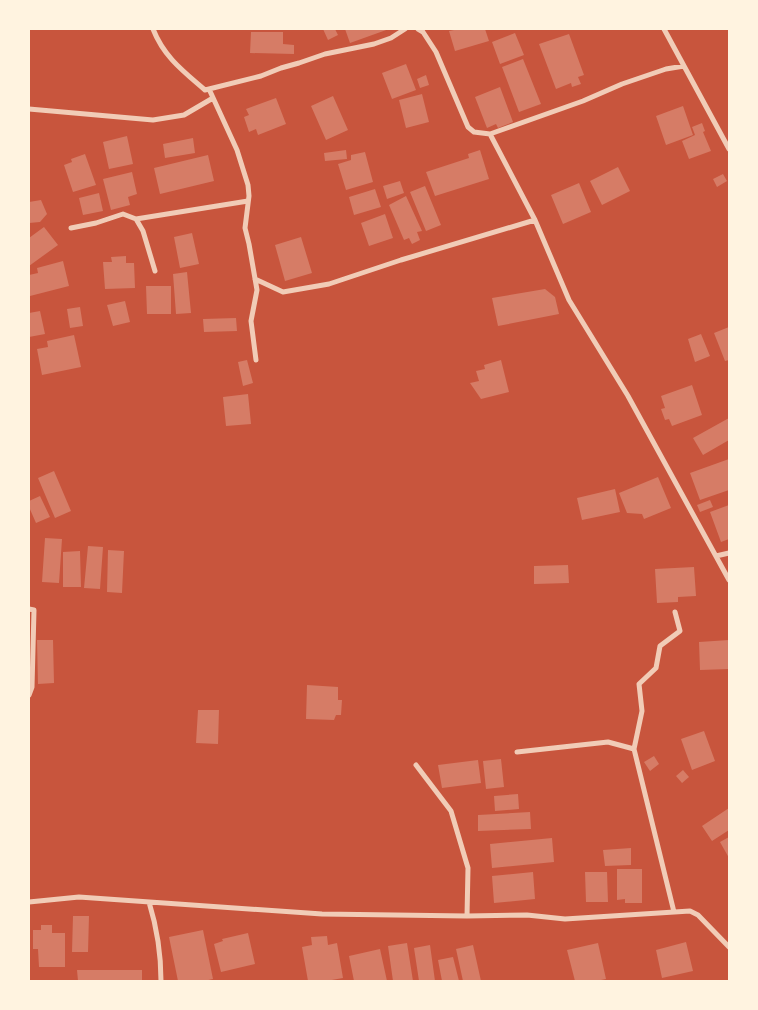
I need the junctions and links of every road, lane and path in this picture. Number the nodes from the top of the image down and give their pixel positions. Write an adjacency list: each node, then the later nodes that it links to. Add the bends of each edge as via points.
1 (153, 29): 6 (street, via 171,61 205,90)
2 (405, 29): 6 (street, via 374,44 325,54 261,76)
3 (418, 29): 9 (street, via 436,52 468,127 474,132)
4 (664, 29): 5 (street)
5 (684, 66): 9 (street, via 622,84 583,102); 10 (street)
6 (209, 89): 7 (street)
7 (214, 98): 8 (street, via 184,115 153,120); 12 (street, via 237,150 248,184)
8 (29, 109)
9 (490, 134): 14 (street)
10 (728, 142): 11 (street)
11 (729, 148)
12 (248, 201): 13 (street); 17 (street, via 245,228)
13 (136, 219): 15 (street, via 123,214); 16 (street)
14 (535, 220): 17 (street, via 330,284 283,292); 20 (street, via 569,300 628,396)
15 (71, 228)
16 (156, 271)
17 (255, 279): 18 (street, via 257,290 251,321)
18 (256, 360)
19 (729, 553): 20 (street)
20 (716, 556): 21 (street)
21 (729, 580)
22 (29, 609): 24 (street, via 34,610 32,687)
23 (675, 612): 25 (street, via 680,631 660,646 656,668 639,684 642,711)
24 (29, 695)
25 (634, 749): 26 (street, via 608,742); 30 (street)
26 (517, 752)
27 (416, 765): 31 (street, via 451,811 468,868)
28 (29, 902): 29 (street, via 79,897)
29 (149, 902): 31 (street, via 322,914); 33 (street, via 160,952)
30 (674, 912): 31 (street, via 565,919 527,915); 32 (street, via 690,911 698,915)
31 (467, 916)
32 (729, 947)
33 (161, 981)

